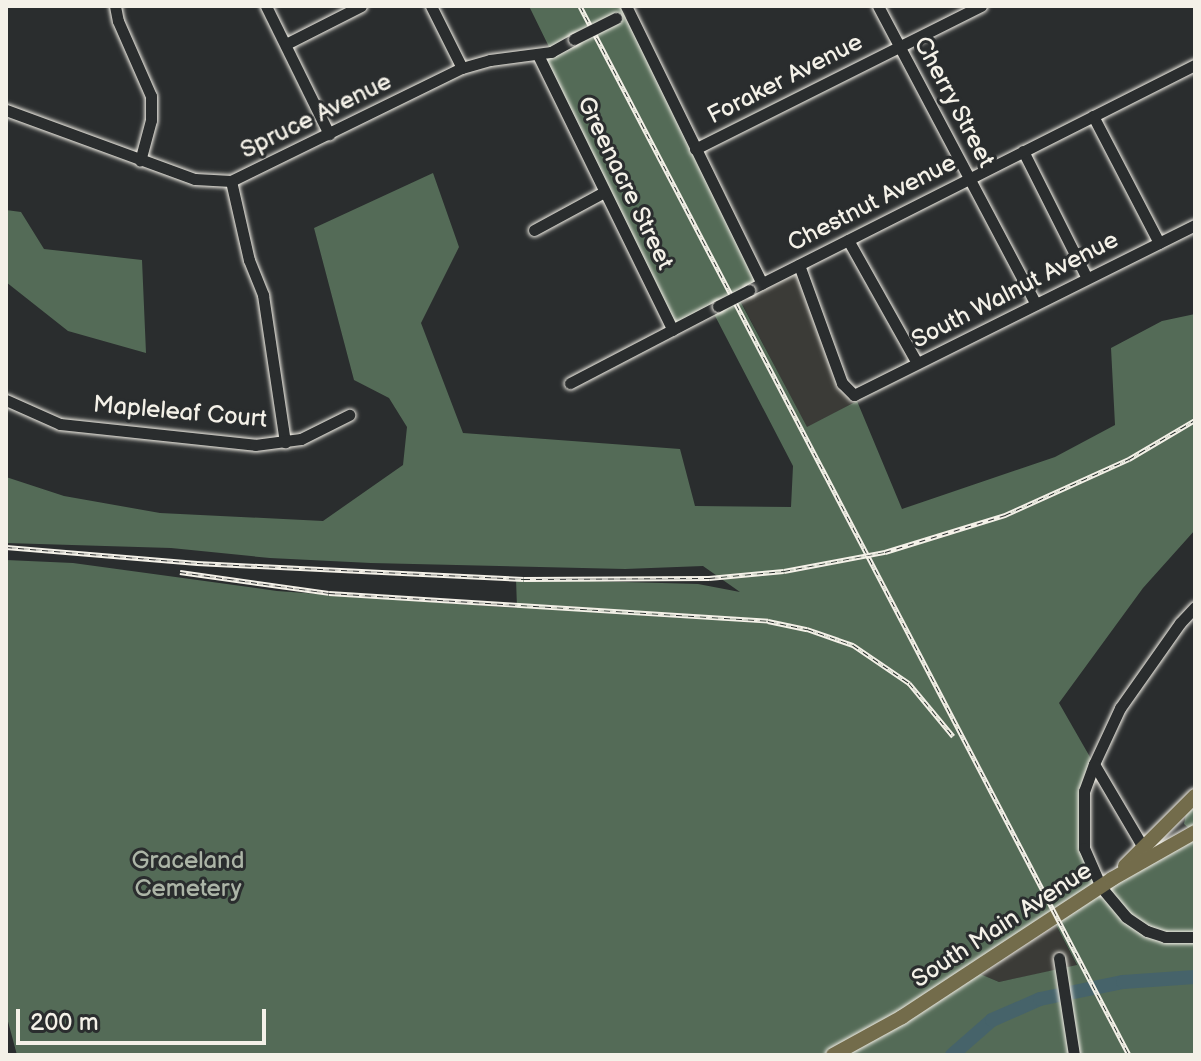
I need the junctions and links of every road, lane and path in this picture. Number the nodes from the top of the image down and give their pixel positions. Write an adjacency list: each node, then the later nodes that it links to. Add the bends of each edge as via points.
1 (115, 6): 18 (street, via 151,96 151,120)
2 (266, 6): 8 (street)
3 (361, 6): 8 (street)
4 (431, 6): 12 (street)
5 (878, 6): 9 (street, Cherry Street)
6 (981, 6): 9 (street, Foraker Avenue)
7 (632, 8): 10 (street, Spruce Avenue, bridge); 16 (street)
8 (286, 44): 15 (street)
9 (900, 47): 16 (street, Foraker Avenue); 19 (street, Cherry Street)
10 (538, 55): 12 (street, Spruce Avenue); 21 (street, Greenacre Street)
11 (1195, 65): 14 (street, Chestnut Avenue)
12 (462, 68): 15 (street, Spruce Avenue)
13 (6, 110): 18 (street, Spruce Avenue)
14 (1093, 116): 17 (street, Chestnut Avenue); 25 (street)
15 (329, 134): 20 (street, Spruce Avenue)
16 (695, 149): 28 (street)
17 (1023, 151): 19 (street, Chestnut Avenue); 27 (street)
18 (140, 161): 20 (street, Spruce Avenue, via 195,179)
19 (970, 179): 24 (street, Chestnut Avenue); 29 (street, Cherry Street)
20 (231, 181): 35 (street, via 249,260 263,295)
21 (604, 192): 23 (street); 30 (street, Greenacre Street)
22 (1195, 225): 25 (street, South Walnut Avenue)
23 (534, 230)
24 (848, 240): 26 (street, Chestnut Avenue); 31 (street)
25 (1159, 243): 27 (street, South Walnut Avenue)
26 (799, 265): 28 (street, Chestnut Avenue); 31 (street, South Walnut Avenue, via 842,383 854,395)
27 (1087, 278): 29 (street, South Walnut Avenue)
28 (762, 284): 30 (street, Chestnut Avenue, bridge)
29 (1036, 304): 31 (street, South Walnut Avenue)
30 (673, 330): 32 (street, Chestnut Avenue)
31 (917, 363)
32 (570, 383)
33 (6, 400): 35 (street, Mapleleaf Court, via 60,424 255,445)
34 (349, 415): 35 (street, Mapleleaf Court)
35 (285, 442)
36 (1195, 607): 37 (street, via 1120,708)
37 (1094, 764): 40 (street); 41 (street, via 1084,791 1084,848)
38 (1195, 796): 40 (main road)
39 (1195, 832): 40 (main road, South Main Avenue)
40 (1146, 853): 41 (main road, South Main Avenue)
41 (1106, 883): 42 (street, via 1126,917 1147,931); 44 (main road, South Main Avenue, via 902,1017)
42 (1195, 937)
43 (1059, 958): 45 (street)
44 (833, 1055)
45 (1074, 1055)

